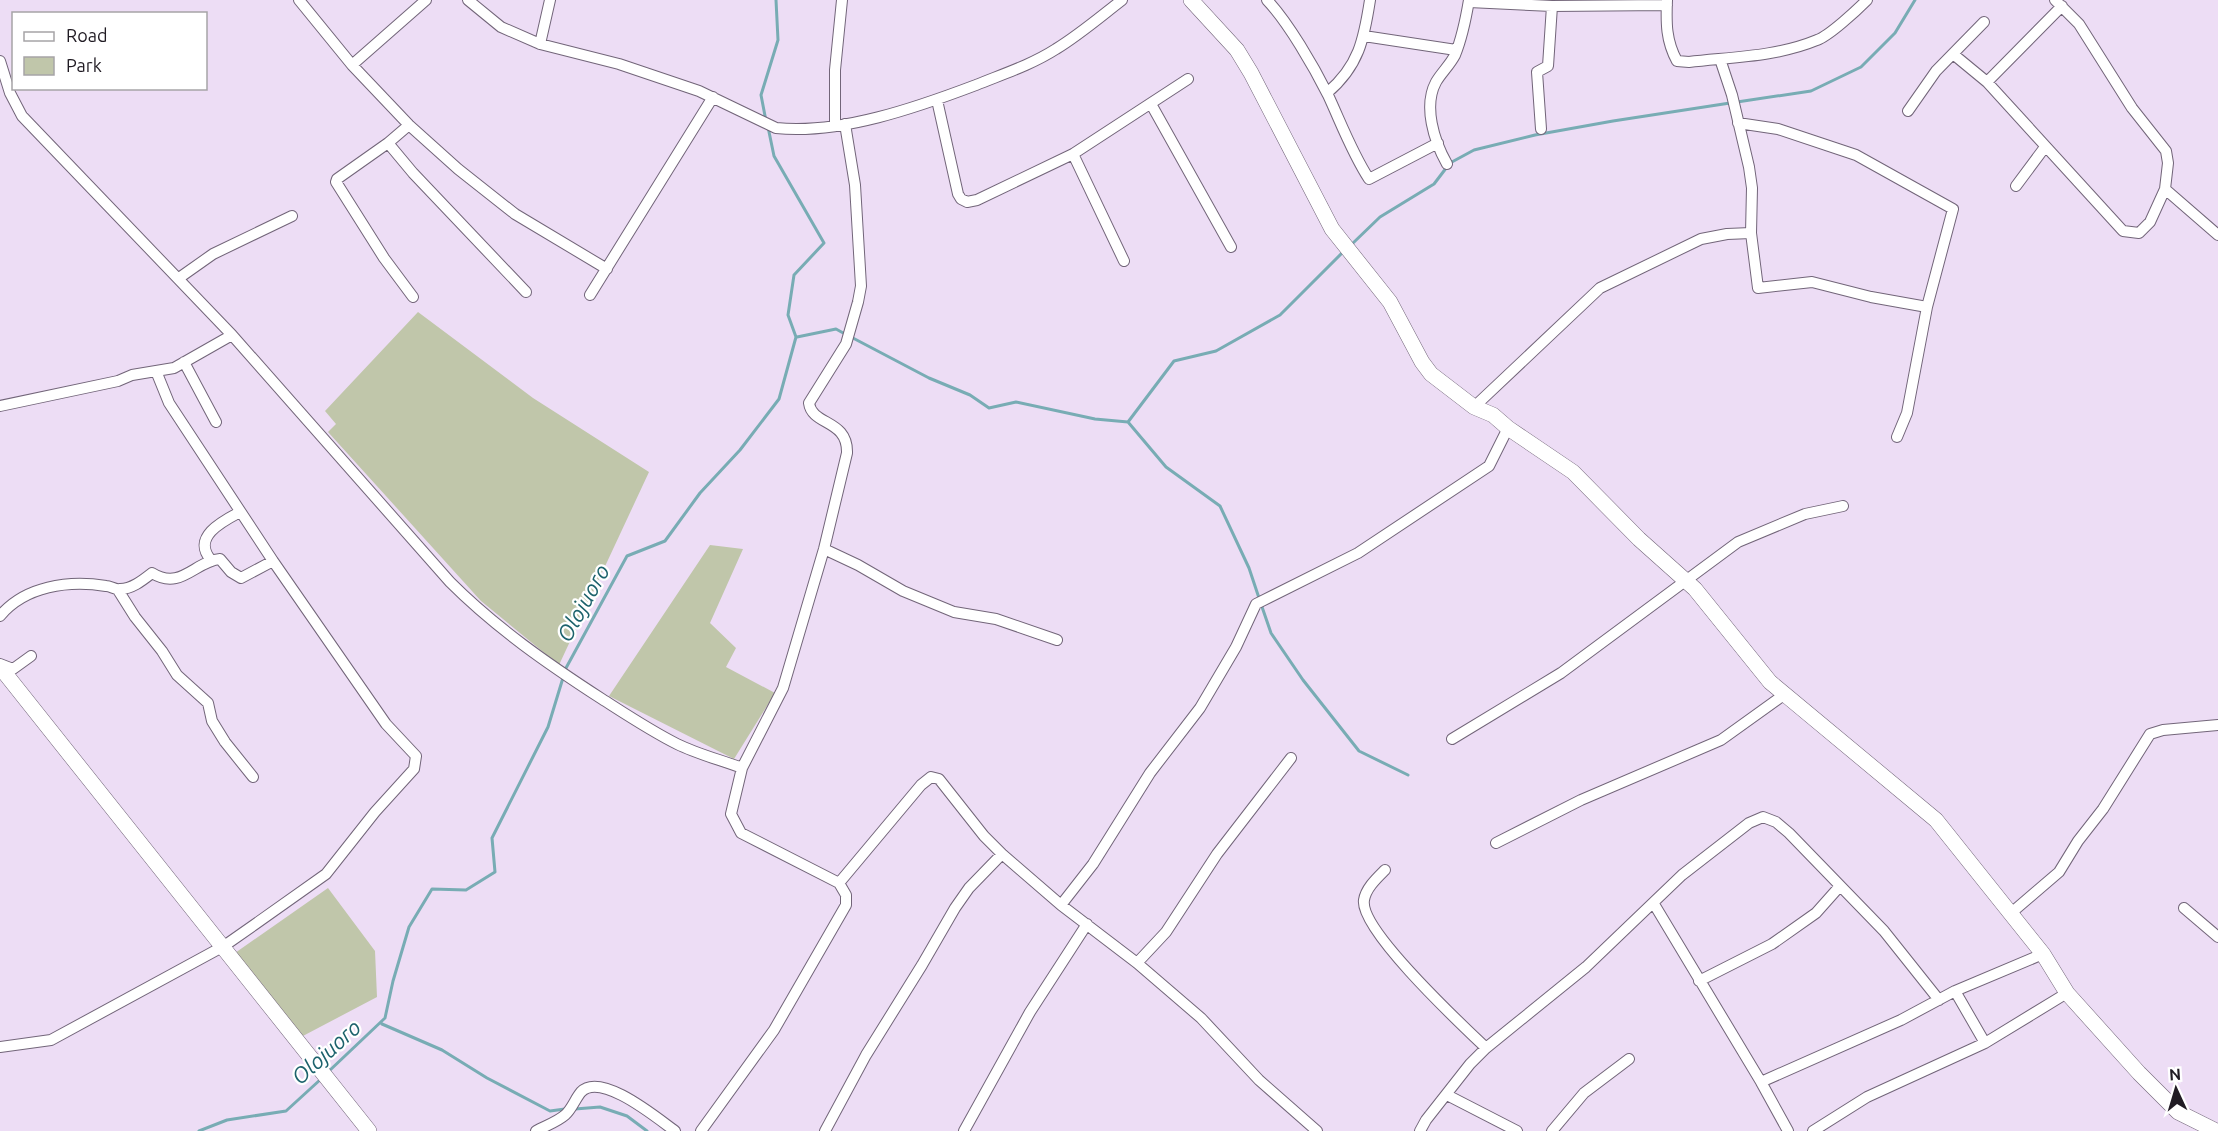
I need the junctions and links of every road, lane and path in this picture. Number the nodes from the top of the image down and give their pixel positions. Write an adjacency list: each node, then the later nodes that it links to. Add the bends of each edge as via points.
1 (299, 0): 22 (street)
2 (426, 0): 22 (street)
3 (468, 0): 17 (street, via 501,27)
4 (550, 0): 17 (street)
5 (842, 0): 32 (street, via 836,45)
6 (1122, 0): 27 (street, via 1055,50)
7 (1191, 0): 56 (street, via 1237,50 1320,208 1346,249 1390,302 1422,362 1431,374)
8 (1267, 0): 25 (street, via 1283,19)
9 (1370, 0): 16 (street)
10 (1867, 0): 20 (street, via 1819,40 1766,54)
11 (1469, 1): 14 (street); 18 (street)
12 (1667, 2): 14 (street); 20 (street, via 1666,36 1677,61)
13 (2058, 3): 24 (street); 40 (street, via 2079,24 2132,108 2166,152)
14 (1552, 6): 33 (street, via 1548,66 1537,72)
15 (1984, 22): 19 (street)
16 (1364, 36): 18 (street); 25 (street, via 1350,69)
17 (540, 44): 26 (street, via 619,64)
18 (1456, 50): 35 (street, via 1432,91 1431,113)
19 (1953, 54): 24 (street); 29 (street)
20 (1720, 59): 30 (street)
21 (0, 61): 47 (street, via 22,116)
22 (352, 65): 31 (street)
23 (1188, 79): 28 (street)
24 (1987, 82): 36 (street)
25 (1327, 93): 35 (street, via 1369,179)
26 (713, 97): 32 (street, via 776,128); 46 (street)
27 (937, 100): 32 (street); 37 (street, via 961,199 967,202)
28 (1151, 104): 37 (street); 44 (street)
29 (1908, 111)
30 (1737, 123): 42 (street, via 1752,188); 51 (street, via 1778,129 1856,155 1953,209)
31 (409, 125): 34 (street); 46 (street, via 515,214)
32 (840, 125): 62 (street, via 855,185 861,268 858,302 846,344 809,403 812,411 848,441)
33 (1541, 129)
34 (388, 143): 48 (street); 50 (street, via 336,182)
35 (1438, 143): 38 (street)
36 (2045, 147): 39 (street); 40 (street, via 2124,231 2139,233 2150,222)
37 (1072, 154): 45 (street)
38 (1447, 164)
39 (2016, 186)
40 (2165, 189): 43 (street)
41 (292, 216): 47 (street, via 213,254)
42 (1750, 233): 51 (street, via 1758,288 1812,282); 56 (street, via 1701,239 1600,288)
43 (2218, 235)
44 (1231, 247)
45 (1124, 261)
46 (607, 269): 49 (street)
47 (179, 278): 52 (street)
48 (526, 292)
49 (590, 295)
50 (413, 297)
51 (1927, 307): 59 (street, via 1907,413)
52 (232, 335): 53 (street); 75 (street, via 450,582 500,628 637,722 678,745)
53 (184, 362): 54 (street); 57 (street)
54 (156, 371): 55 (street); 61 (street, via 169,403)
55 (0, 405)
56 (1474, 407): 58 (street, via 1493,415)
57 (216, 422)
58 (1508, 428): 65 (street, via 1573,472 1639,539); 83 (street, via 1489,466 1358,554 1261,602 1200,708 1150,773 1093,864)
59 (1897, 437)
60 (1843, 506): 65 (street, via 1796,517 1738,542)
61 (240, 512): 63 (street, via 218,524 206,538 204,545); 64 (street)
62 (824, 549): 68 (street, via 903,591 954,612 996,619); 75 (street, via 783,687)
63 (211, 560): 64 (street, via 220,559 231,573 241,578); 66 (street, via 179,578 162,579 153,573)
64 (273, 561): 88 (street, via 386,724 416,756 414,769 326,874)
65 (1687, 580): 71 (street, via 1756,667); 73 (street, via 1562,673)
66 (118, 590): 67 (street, via 69,583 27,594); 76 (street, via 177,675 208,703 212,721)
67 (0, 616)
68 (1057, 640)
69 (31, 656): 70 (street, via 13,669)
70 (0, 666): 88 (street)
71 (1785, 694): 77 (street, via 1721,740 1581,800); 85 (street, via 1936,820)
72 (2218, 725): 85 (street, via 2163,729 2150,734 2059,872)
73 (1452, 739)
74 (1291, 759): 90 (street, via 1217,854 1166,932)
75 (742, 768): 80 (street, via 730,814 741,833)
76 (253, 777)
77 (1496, 843)
78 (1002, 854): 80 (street, via 939,778 931,777); 83 (street); 105 (street, via 955,908)
79 (1385, 870): 97 (street, via 1364,900 1365,911 1433,998)
80 (839, 883): 104 (street, via 846,895 843,911 774,1030)
81 (1840, 886): 82 (street, via 1789,833 1776,822 1763,818 1749,823); 91 (street, via 1816,913 1772,944); 94 (street, via 1884,931)
82 (1654, 904): 91 (street); 97 (street)
83 (1061, 905): 86 (street)
84 (2184, 908): 87 (street)
85 (2010, 914): 89 (street)
86 (1087, 924): 90 (street); 106 (street, via 1029,1012)
87 (2218, 937)
88 (224, 946): 96 (street, via 51,1040); 101 (street)
89 (2043, 954): 92 (street); 93 (street)
90 (1137, 963): 107 (street, via 1201,1018 1259,1080)
91 (1699, 981): 99 (street)
92 (1955, 991): 94 (street); 95 (street)
93 (2067, 993): 95 (street); 113 (street, via 2178,1112)
94 (1939, 1000): 99 (street)
95 (1985, 1043): 112 (street, via 1867,1097)
96 (0, 1047)
97 (1486, 1048): 100 (street)
98 (1629, 1059): 110 (street, via 1584,1093)
99 (1761, 1082): 111 (street)
100 (1447, 1095): 108 (street); 109 (street)
101 (369, 1131)
102 (536, 1131): 103 (street, via 565,1115 582,1090 595,1086 640,1106)
103 (675, 1131)
104 (701, 1131)
105 (825, 1131)
106 (964, 1131)
107 (1317, 1131)
108 (1420, 1131)
109 (1517, 1131)
110 (1552, 1131)
111 (1788, 1131)
112 (1813, 1131)
113 (2216, 1131)

